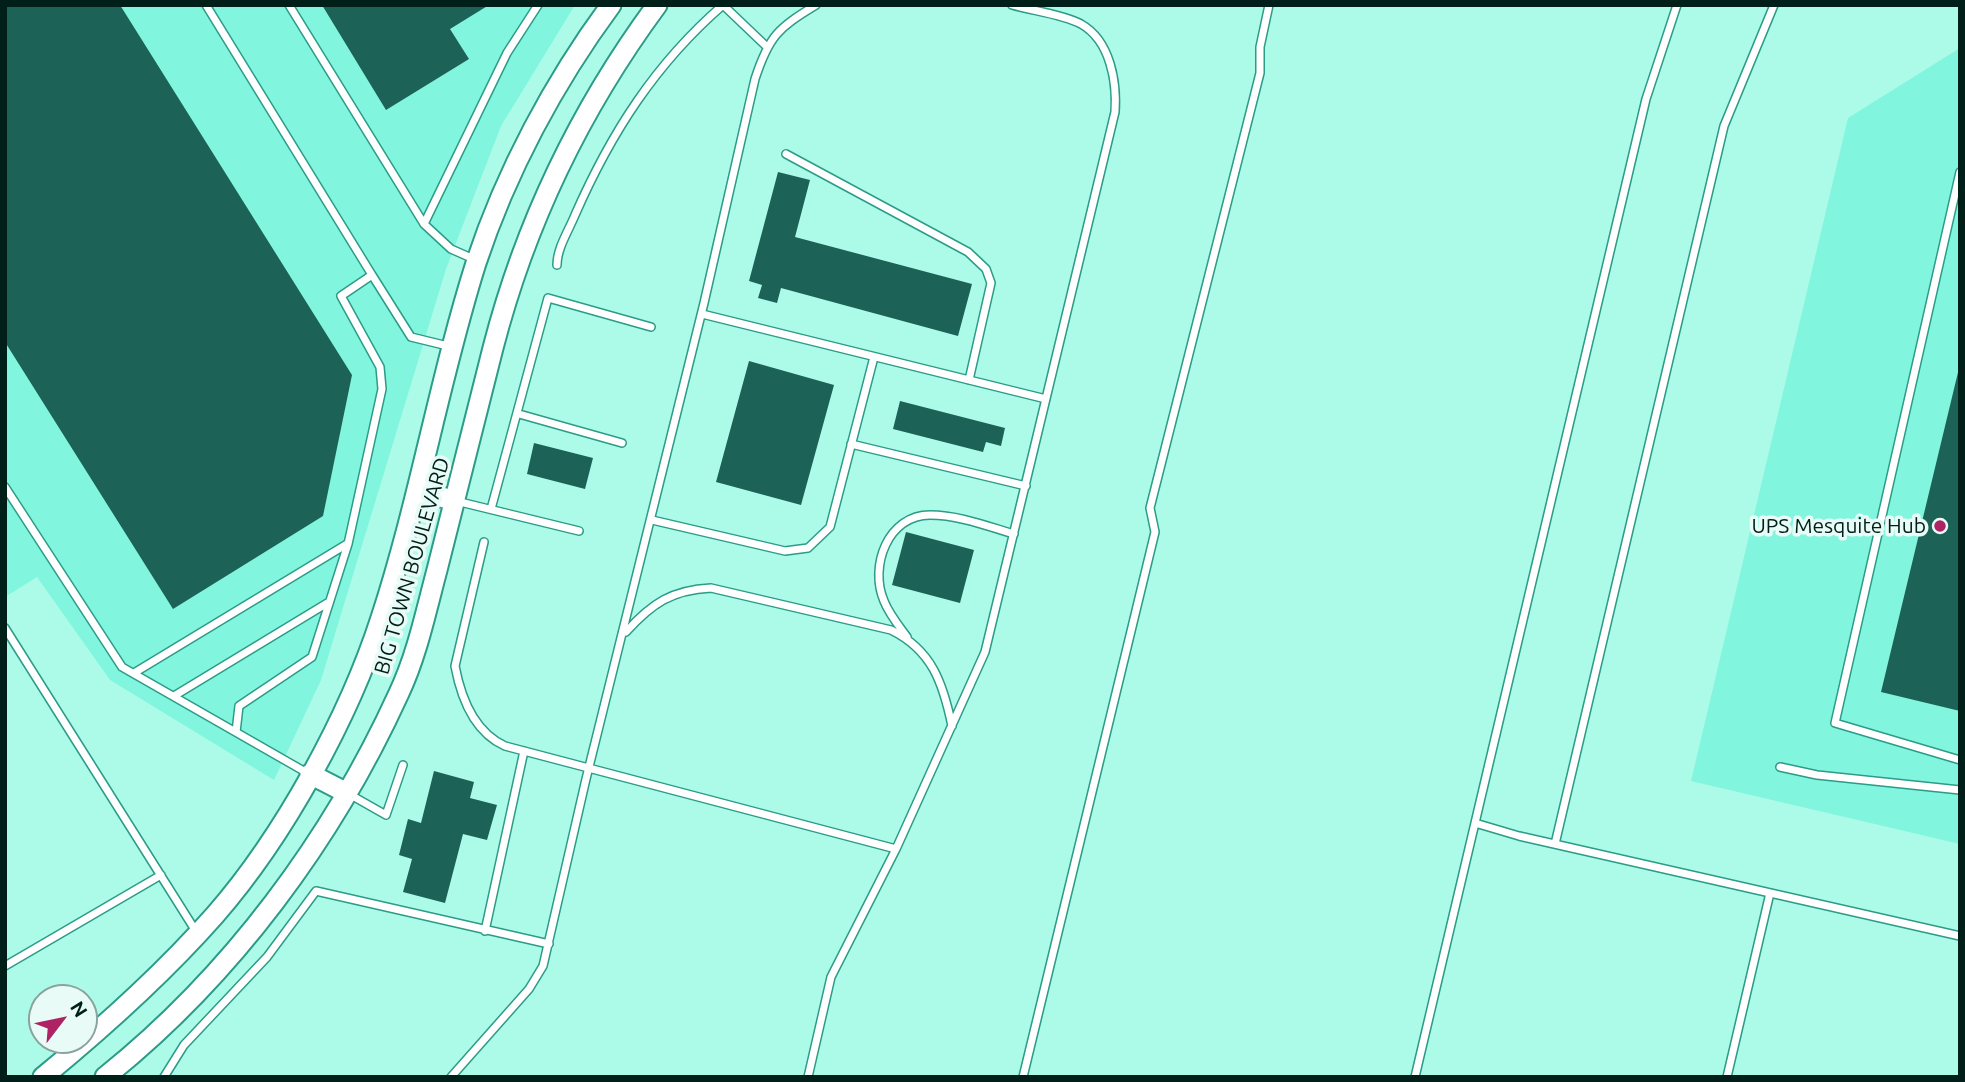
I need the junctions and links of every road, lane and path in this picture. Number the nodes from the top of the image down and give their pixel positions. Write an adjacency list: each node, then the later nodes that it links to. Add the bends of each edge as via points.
1 (206, 5): 18 (lane)
2 (289, 5): 15 (lane)
3 (538, 5): 15 (lane, via 507,53)
4 (611, 5): 16 (main road, BIG TOWN BOULEVARD, via 548,105 508,180)
5 (657, 5): 31 (main road, BIG TOWN BOULEVARD, via 583,118 547,191 494,345)
6 (723, 5): 12 (lane); 17 (lane, via 663,63 631,106 583,198)
7 (816, 5): 12 (lane)
8 (1012, 5): 24 (lane, via 1082,25 1107,55 1116,93)
9 (1269, 5): 69 (lane, via 1260,73 1150,508 1155,532)
10 (1677, 5): 54 (lane, via 1646,99)
11 (1774, 5): 55 (lane, via 1724,126)
12 (766, 46): 19 (lane)
13 (786, 154): 23 (lane, via 968,252 986,270 991,283)
14 (1960, 172): 47 (lane, via 1835,723)
15 (424, 224): 16 (lane, via 451,249)
16 (477, 260): 21 (main road, BIG TOWN BOULEVARD)
17 (557, 265)
18 (372, 275): 21 (lane, via 411,337); 37 (lane, via 341,296 380,367 382,389)
19 (702, 314): 22 (lane); 33 (lane)
20 (651, 327): 25 (lane, via 548,298)
21 (453, 347): 30 (main road, BIG TOWN BOULEVARD)
22 (874, 357): 23 (lane); 27 (lane)
23 (970, 380): 24 (lane)
24 (1046, 399): 29 (lane)
25 (519, 414): 26 (lane); 32 (lane)
26 (622, 443)
27 (851, 444): 29 (lane); 33 (lane, via 830,527 808,548 785,551)
28 (5, 486): 42 (lane, via 122,667)
29 (1026, 486): 35 (lane)
30 (417, 490): 31 (main road); 51 (main road, BIG TOWN BOULEVARD, via 382,617 359,677)
31 (455, 501): 32 (lane); 53 (main road, BIG TOWN BOULEVARD, via 399,693)
32 (491, 509): 34 (lane)
33 (652, 520): 40 (lane)
34 (579, 531)
35 (1014, 534): 41 (lane, via 929,515 914,517 887,539 879,570 882,598); 44 (lane, via 985,652)
36 (484, 542): 46 (lane, via 457,651 458,683 487,738)
37 (348, 544): 38 (lane); 42 (lane)
38 (330, 602): 43 (lane); 45 (lane, via 312,657 239,706)
39 (5, 628): 57 (lane)
40 (623, 635): 41 (lane, via 663,598 687,589 711,588 891,630); 49 (lane)
41 (909, 640): 44 (lane, via 930,660 938,676)
42 (134, 673): 43 (lane)
43 (174, 696): 45 (lane)
44 (952, 726): 56 (lane)
45 (236, 732): 51 (lane)
46 (524, 751): 49 (lane); 59 (lane)
47 (1960, 760)
48 (403, 765): 53 (lane, via 386,815)
49 (589, 767): 56 (lane); 62 (lane)
50 (1780, 767): 52 (lane)
51 (310, 774): 53 (main road); 60 (main road, BIG TOWN BOULEVARD, via 248,873)
52 (1960, 790)
53 (345, 792): 65 (main road, BIG TOWN BOULEVARD, via 302,862 246,938 166,1025)
54 (1475, 823): 55 (lane); 70 (lane)
55 (1555, 844): 58 (lane)
56 (895, 849): 68 (lane, via 831,977)
57 (161, 875): 60 (lane); 63 (lane)
58 (1770, 893): 61 (lane); 71 (lane)
59 (485, 931): 62 (lane); 66 (lane, via 316,891 267,957 184,1045)
60 (198, 934): 64 (main road, BIG TOWN BOULEVARD, via 100,1031)
61 (1960, 936)
62 (549, 944): 67 (lane, via 529,989)
63 (5, 966)
64 (43, 1077)
65 (105, 1077)
66 (163, 1077)
67 (451, 1077)
68 (808, 1077)
69 (1023, 1077)
70 (1415, 1077)
71 (1727, 1077)

